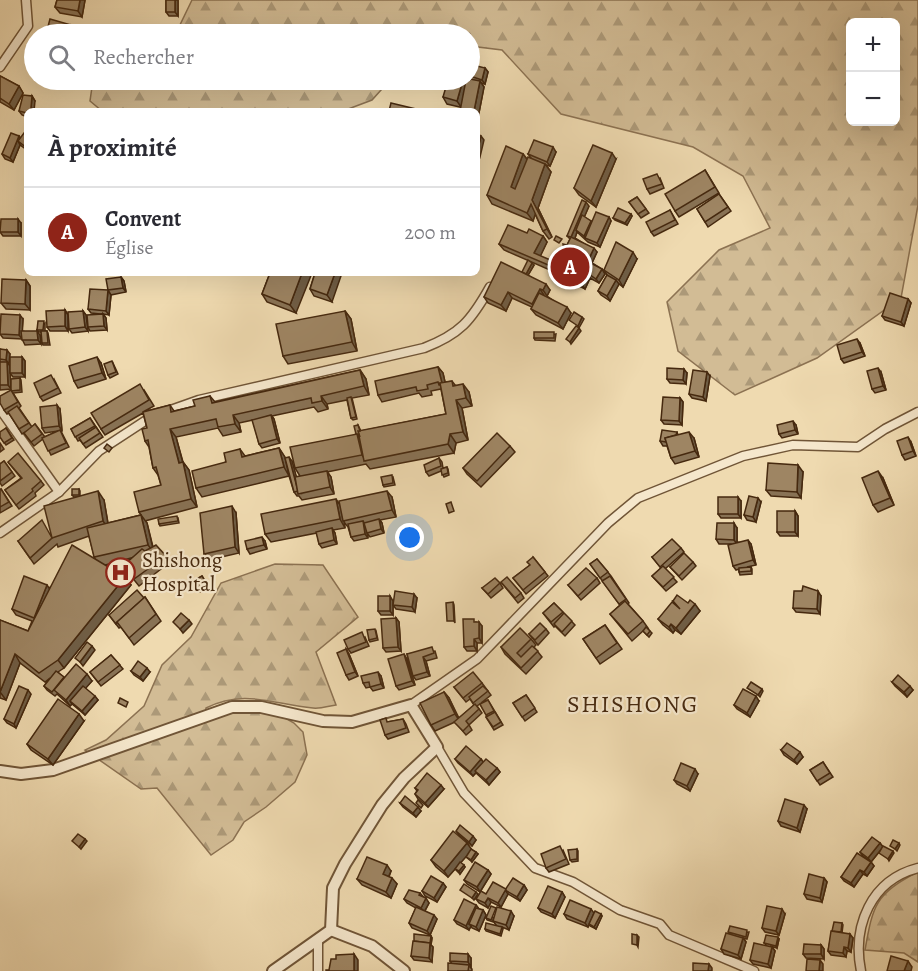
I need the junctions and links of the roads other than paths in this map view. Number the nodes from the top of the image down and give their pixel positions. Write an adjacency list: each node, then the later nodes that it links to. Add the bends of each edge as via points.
1 (26, 0): 2 (street)
2 (28, 24)
3 (24, 32): 4 (street)
4 (0, 67)
5 (495, 279): 8 (street, via 471,318 449,338 395,357 199,400 151,417 99,451)
6 (0, 409): 8 (street)
7 (918, 412): 10 (street, via 858,447 793,445 743,456 638,498 608,523 477,659)
8 (59, 492): 9 (street)
9 (0, 533)
10 (411, 705): 11 (street); 12 (street, via 352,722 323,721 261,707 232,707 53,770 21,774)
11 (437, 747): 14 (street, via 381,805 345,864 333,888); 19 (street, via 464,793 535,868 573,882 620,910 660,924 669,935)
12 (0, 771)
13 (918, 868): 20 (street, via 879,888 866,911 857,950)
14 (331, 930): 15 (street); 18 (street, via 372,946)
15 (318, 940): 16 (street); 17 (street)
16 (273, 971)
17 (318, 971)
18 (404, 971)
19 (754, 971)
20 (861, 971)

